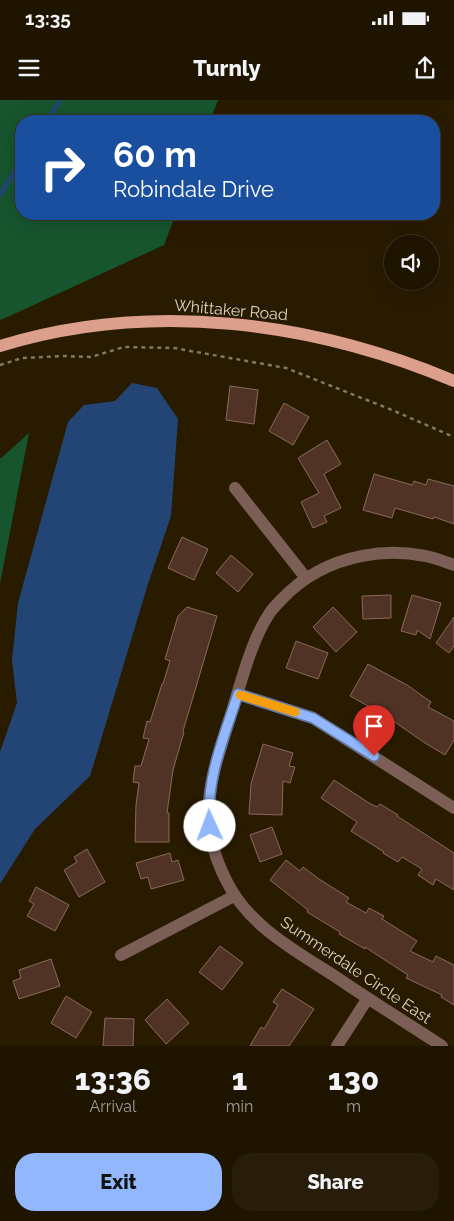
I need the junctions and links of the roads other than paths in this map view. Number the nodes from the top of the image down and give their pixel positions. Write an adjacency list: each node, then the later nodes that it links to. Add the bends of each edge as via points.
1 (0, 346): 2 (main road, Whittaker Road, via 67,330 114,324 173,320 216,322 329,339 419,366)
2 (454, 381)
3 (235, 488): 5 (street)
4 (454, 565): 5 (street, Summerdale Circle East, via 407,553 378,553 349,558)
5 (306, 578): 6 (street, Summerdale Circle East, via 269,613 257,637)
6 (238, 694): 7 (street, via 313,718); 8 (street, Summerdale Circle East, via 212,778 208,814 216,856)
7 (454, 808)
8 (234, 896): 9 (street); 10 (street, Summerdale Circle East, via 272,935)
9 (121, 955)
10 (368, 998): 11 (street); 12 (street, Summerdale Circle East)
11 (337, 1046)
12 (442, 1046)

